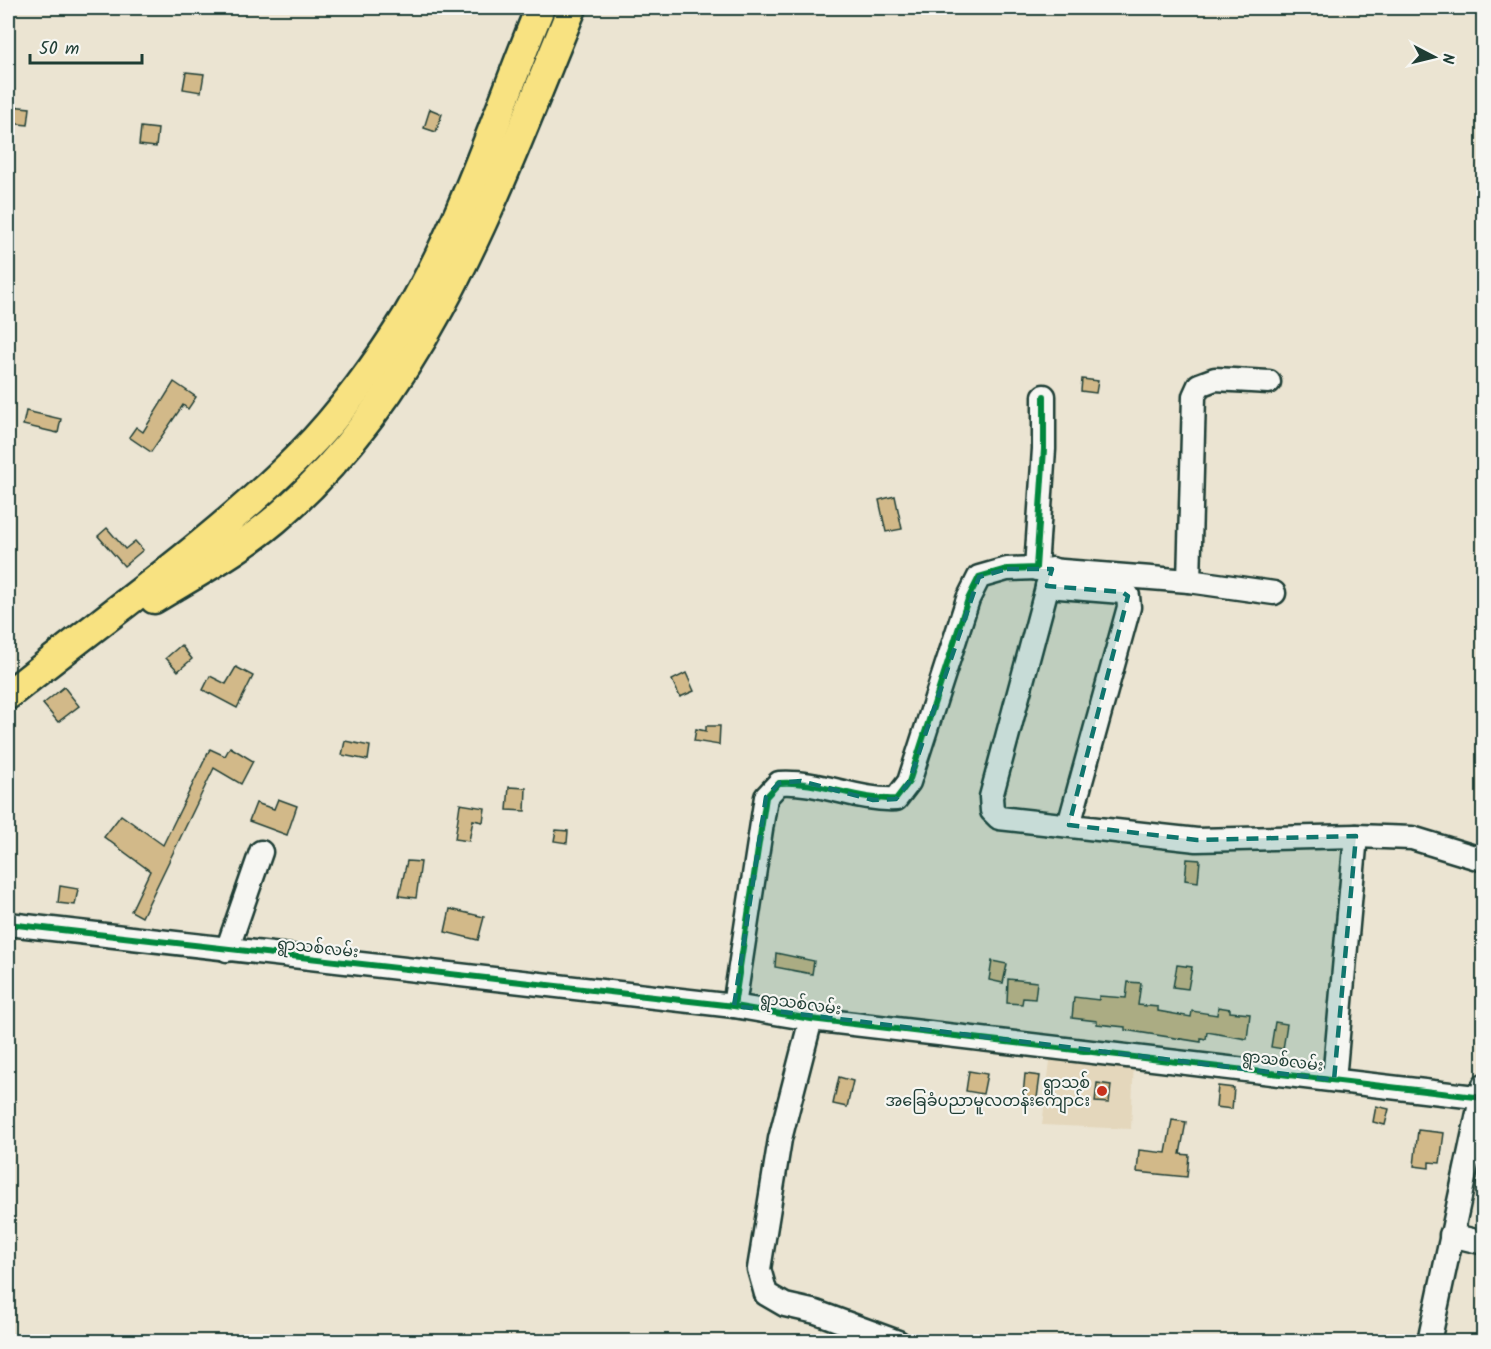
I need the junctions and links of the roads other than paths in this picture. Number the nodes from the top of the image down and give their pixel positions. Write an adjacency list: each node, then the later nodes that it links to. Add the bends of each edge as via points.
1 (540, 8): 8 (main road, via 444,244 406,316 364,379 303,452 270,482)
2 (572, 8): 8 (main road, via 441,309 384,401 358,434 285,512 197,573)
3 (1269, 382): 6 (street, via 1215,379 1199,385 1194,396)
4 (1044, 396): 5 (street)
5 (1045, 575): 6 (street); 10 (street, via 991,798 992,811 999,818); 10 (street, via 1128,596 1129,607); 16 (street, via 1007,569 979,577 968,599 909,782 896,799 873,800 801,781 779,783 766,797)
6 (1189, 581): 7 (street)
7 (1274, 593)
8 (61, 652): 9 (main road)
9 (8, 695)
10 (1069, 825): 11 (street, via 1197,840)
11 (1356, 836): 13 (street, via 1412,838); 18 (street)
12 (261, 852): 15 (street)
13 (1484, 860)
14 (8, 924): 15 (street, ရွာသစ်လမ်း)
15 (227, 950): 16 (street, ရွာသစ်လမ်း)
16 (735, 1006): 17 (street, ရွာသစ်လမ်း)
17 (811, 1019): 18 (street, ရွာသစ်လမ်း); 22 (street, via 780,1139 759,1269 766,1294 785,1305)
18 (1334, 1080): 19 (street, ရွာသစ်လမ်း)
19 (1483, 1094): 20 (street)
20 (1451, 1234): 21 (street); 23 (street)
21 (1484, 1243)
22 (898, 1341)
23 (1429, 1341)

